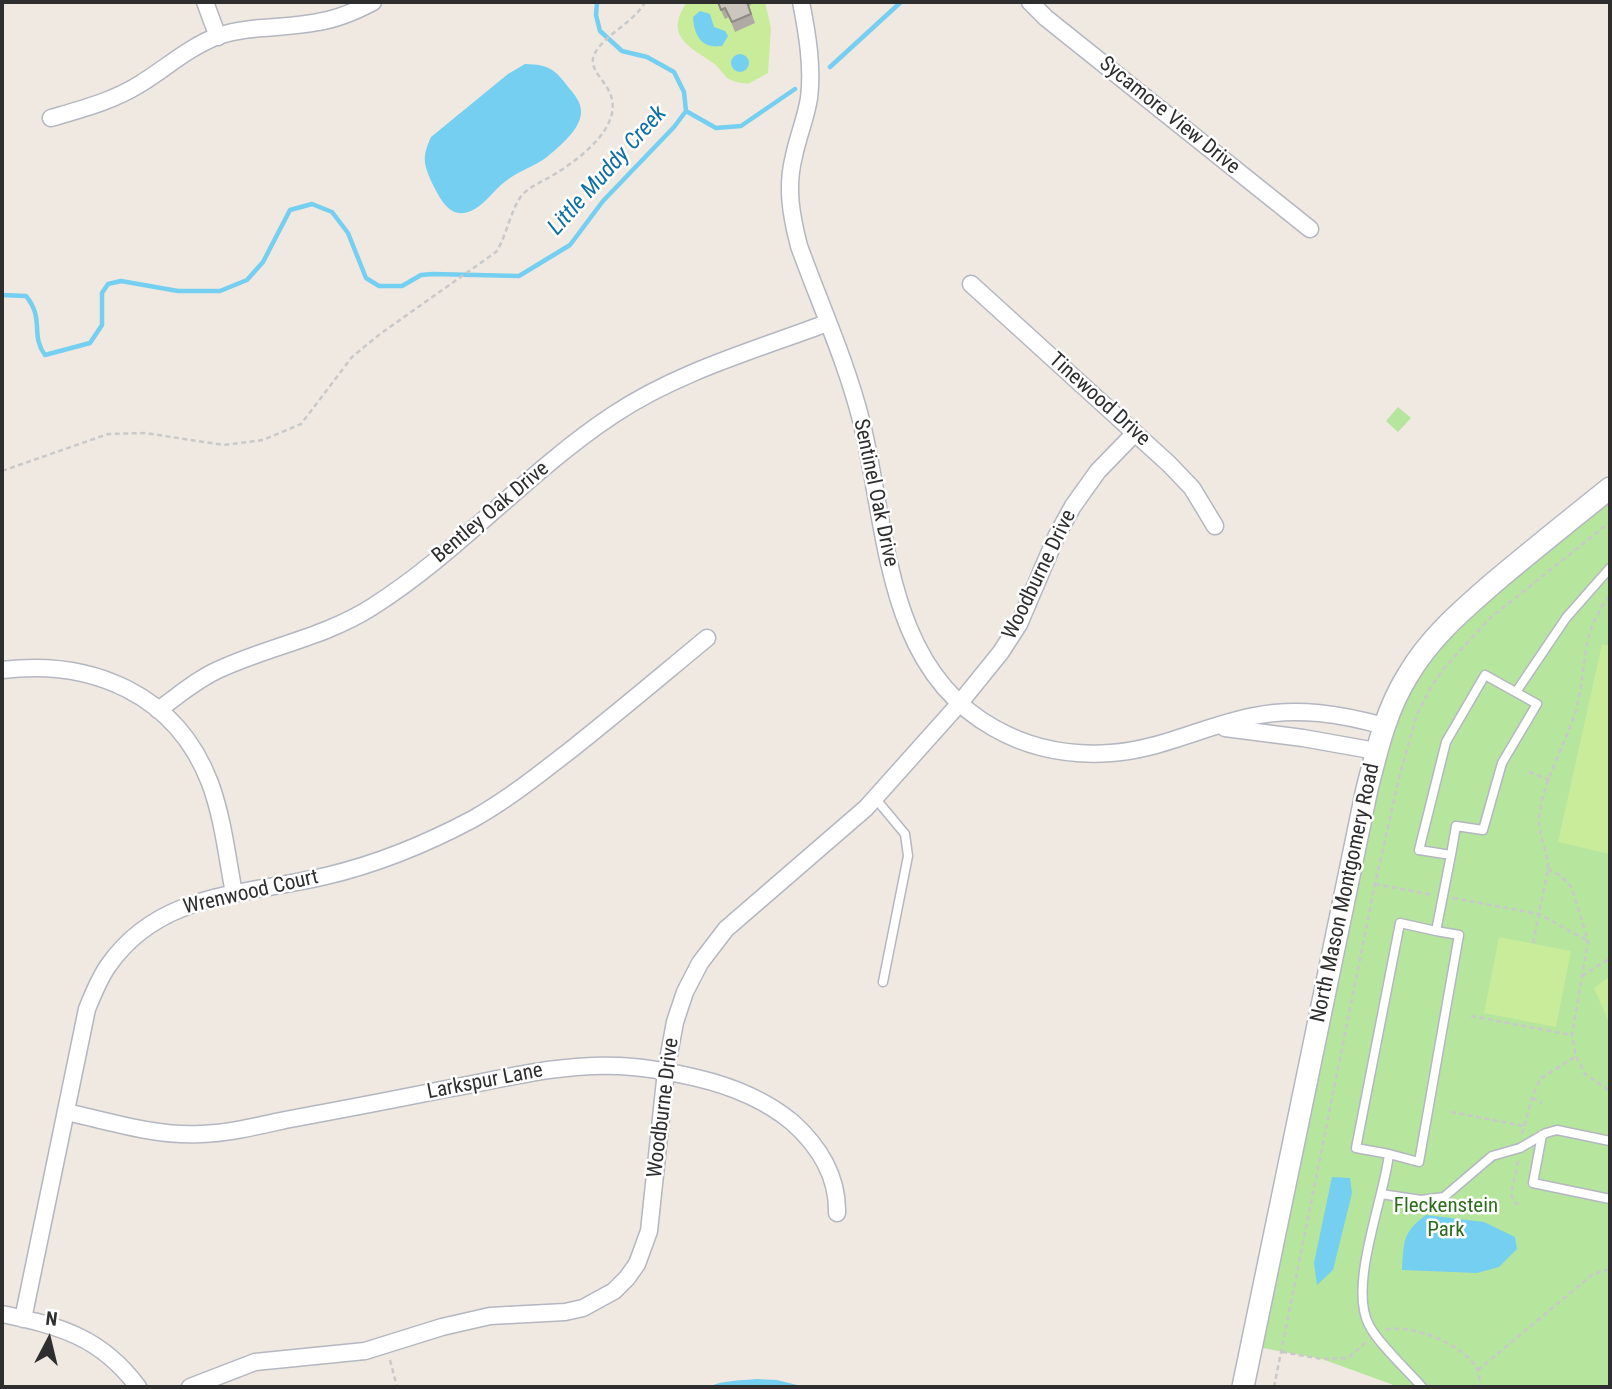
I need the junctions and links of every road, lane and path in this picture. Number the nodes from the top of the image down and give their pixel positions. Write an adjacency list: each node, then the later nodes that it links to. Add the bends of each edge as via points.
1 (205, 2): 6 (street)
2 (373, 2): 6 (street, via 316,23 247,29)
3 (645, 2): 12 (path, via 639,14 594,56 595,71 612,96 607,126 597,142 526,191 496,252 352,357 300,424 263,440 224,445 145,433 108,434)
4 (801, 2): 10 (street, Sentinel Oak Drive, via 809,97 789,191 799,246)
5 (1030, 2): 8 (street, Sycamore View Drive)
6 (218, 37): 7 (street, via 119,96)
7 (51, 118)
8 (1310, 229)
9 (971, 284): 11 (street, Tinewood Drive)
10 (828, 323): 20 (street, Sentinel Oak Drive, via 860,418 901,611 923,662); 21 (street, Bentley Oak Drive, via 650,392 578,440 373,607 324,632 220,668)
11 (1135, 433): 14 (street, Tinewood Drive, via 1192,488); 20 (street, Woodburne Drive, via 1098,471 1073,506 1019,624)
12 (2, 471)
13 (1610, 488): 22 (street, North Mason Montgomery Road, via 1454,617 1412,667)
14 (1214, 526)
15 (1610, 568): 19 (lane, via 1566,618)
16 (1610, 594): 26 (path, via 1585,645 1576,709)
17 (707, 638): 31 (street, Wrenwood Court, via 522,788 476,817 367,865)
18 (2, 670): 21 (street, via 53,667 96,675)
19 (1516, 692): 28 (lane, via 1538,704 1502,763 1483,830 1456,826); 28 (lane, via 1485,675 1446,742 1419,850)
20 (959, 704): 23 (street, Sentinel Oak Drive, via 1005,734 1068,752 1113,753); 27 (street, Woodburne Drive)
21 (158, 710): 31 (street, via 190,745 210,783)
22 (1384, 726): 23 (street, Sentinel Oak Drive, via 1335,714 1283,712); 24 (street, North Mason Montgomery Road)
23 (1219, 727): 24 (street, Sentinel Oak Drive)
24 (1376, 751): 69 (street, North Mason Montgomery Road)
25 (1529, 772): 26 (path)
26 (1550, 780): 29 (path, via 1539,821)
27 (875, 798): 39 (lane, via 905,834 908,856); 45 (street, Woodburne Drive, via 712,945 685,992)
28 (1451, 855): 32 (lane)
29 (1548, 869): 33 (path); 35 (path, via 1572,888)
30 (1375, 884): 32 (path)
31 (234, 894): 49 (street, Wrenwood Court, via 166,914 132,939 107,967 88,1009)
32 (1443, 897): 33 (path); 34 (lane)
33 (1539, 914): 35 (path); 36 (path)
34 (1436, 931): 55 (lane, via 1459,935 1419,1162); 55 (lane, via 1400,923 1356,1148)
35 (1588, 942): 38 (path)
36 (1533, 943)
37 (1610, 958): 38 (path)
38 (1582, 976): 43 (path)
39 (883, 982)
40 (1471, 1016): 42 (path)
41 (1520, 1020): 42 (path)
42 (1518, 1025): 43 (path)
43 (1572, 1035): 44 (path)
44 (1576, 1056): 46 (path, via 1585,1074); 47 (path, via 1540,1079)
45 (666, 1071): 49 (street, Larkspur Lane, via 596,1065 541,1071 201,1134 165,1132); 60 (street, Larkspur Lane, via 736,1089 801,1130 831,1175 838,1196); 64 (street, Woodburne Drive, via 649,1231 637,1264 614,1291 583,1308 490,1316)
46 (1610, 1091)
47 (1532, 1098): 48 (path); 51 (path)
48 (1542, 1103)
49 (66, 1112): 63 (street, Wrenwood Court)
50 (1451, 1112): 51 (path)
51 (1524, 1126): 52 (path)
52 (1522, 1134)
53 (1542, 1135): 54 (lane, via 1557,1130); 57 (lane, via 1492,1156 1444,1197 1421,1200); 58 (lane, via 1533,1183)
54 (1610, 1141)
55 (1389, 1154): 57 (lane)
56 (1518, 1161): 59 (path, via 1511,1194)
57 (1381, 1194): 70 (lane, via 1363,1277 1362,1307 1369,1326)
58 (1610, 1199)
59 (1521, 1206)
60 (837, 1213)
61 (1610, 1269): 65 (path, via 1593,1274)
62 (2, 1314): 63 (street)
63 (23, 1319): 66 (street, via 101,1348)
64 (387, 1345): 67 (street, Woodburne Drive, via 342,1355 255,1362); 68 (path)
65 (1478, 1370)
66 (138, 1387)
67 (190, 1387)
68 (397, 1387)
69 (1243, 1387)
70 (1423, 1387)

